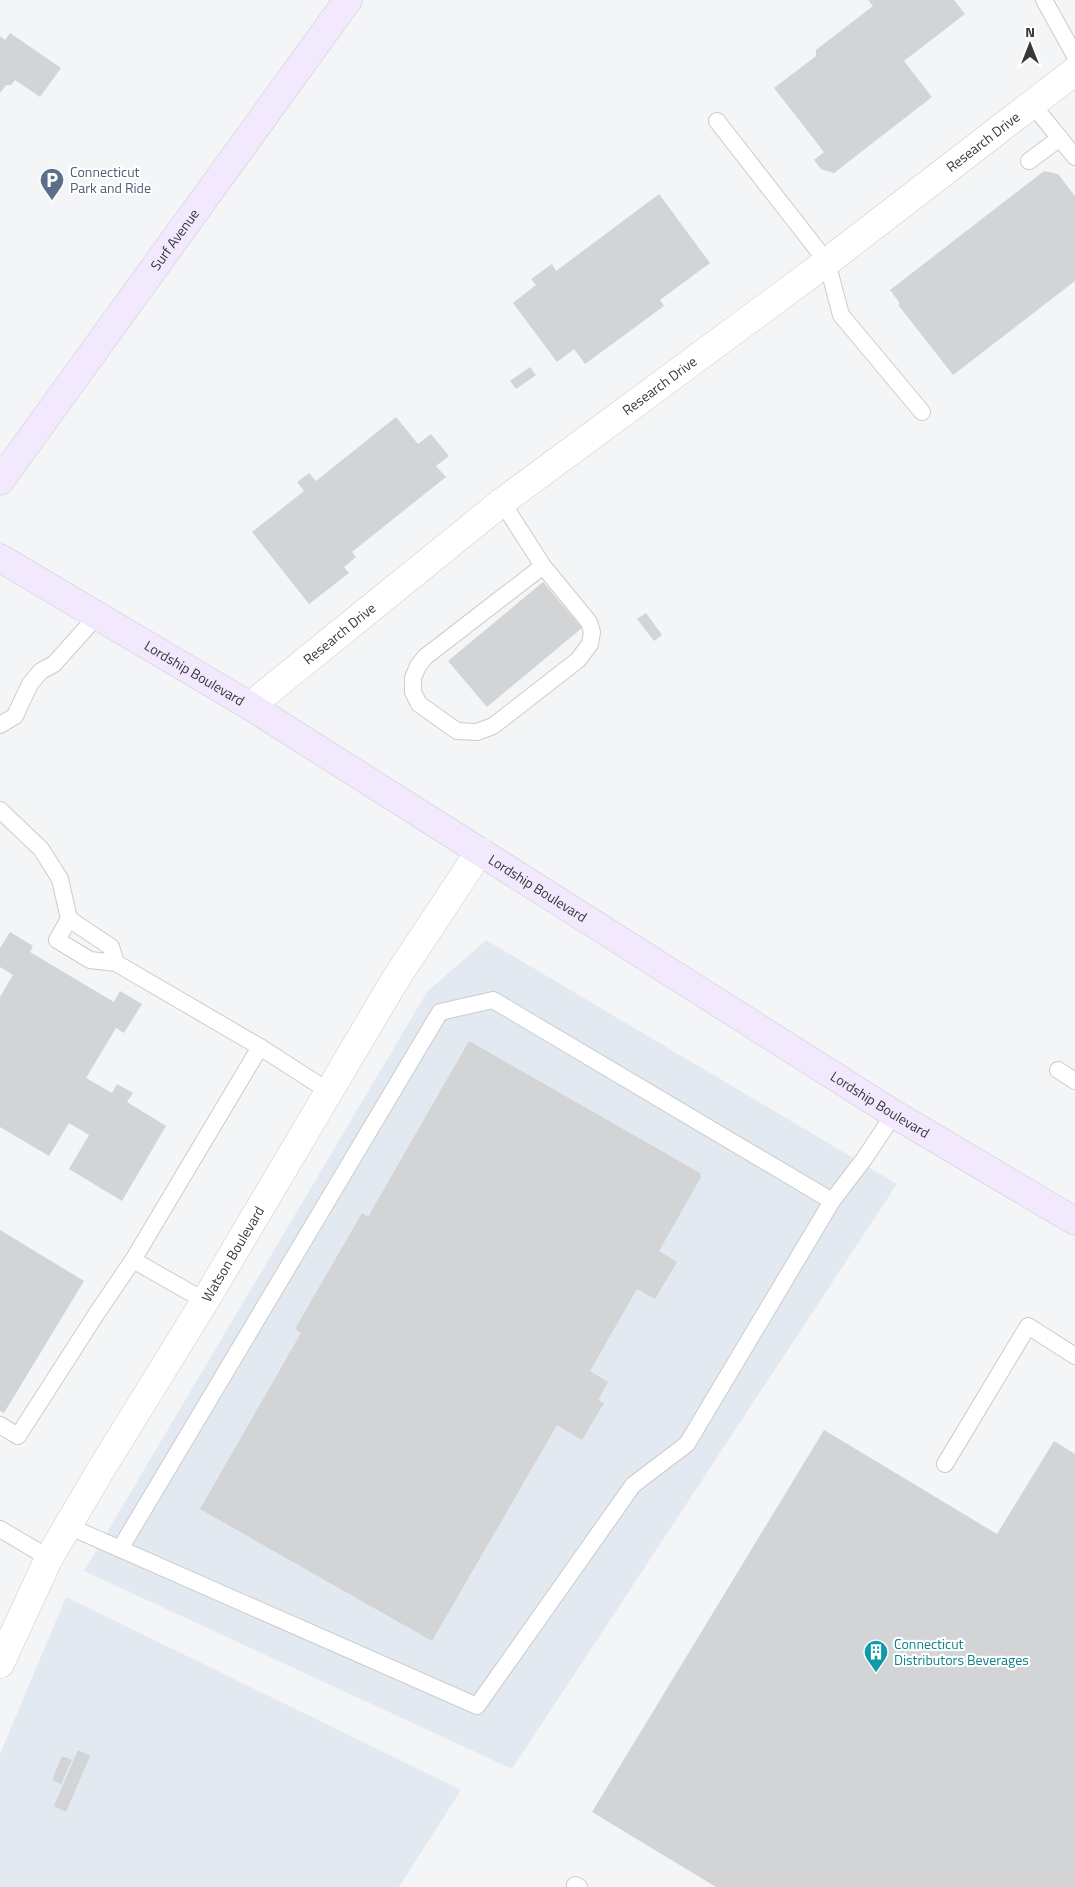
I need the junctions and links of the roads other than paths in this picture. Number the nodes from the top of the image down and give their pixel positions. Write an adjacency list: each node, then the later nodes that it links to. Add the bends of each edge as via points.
1 (348, 0): 12 (main road, Surf Avenue)
2 (1044, 0): 3 (lane)
3 (1075, 56)
4 (1075, 72): 5 (street, Research Drive)
5 (1032, 104): 7 (lane); 10 (street, Research Drive)
6 (717, 121): 10 (lane)
7 (1060, 138): 8 (lane); 9 (lane)
8 (1075, 157)
9 (1029, 161)
10 (827, 262): 11 (lane, via 841,315); 13 (street, Research Drive)
11 (922, 412)
12 (0, 480)
13 (502, 502): 15 (lane); 17 (street, Research Drive)
14 (0, 558): 16 (main road, Lordship Boulevard)
15 (543, 566): 15 (lane, via 589,622 592,632 590,644 578,660 493,726 477,732 457,731 419,704 413,692 413,678 418,666 425,657)
16 (97, 616): 17 (main road, Lordship Boulevard); 18 (lane, via 54,664 41,671 30,684 15,716)
17 (250, 706): 20 (main road, Lordship Boulevard)
18 (0, 725)
19 (0, 810): 21 (lane, via 41,849 60,880)
20 (480, 851): 26 (street, Watson Boulevard, via 395,980); 27 (main road, Lordship Boulevard)
21 (69, 919): 22 (lane, via 111,947); 22 (lane, via 57,940 90,960)
22 (116, 963): 23 (lane)
23 (260, 1047): 26 (lane); 30 (lane)
24 (1058, 1070): 25 (lane)
25 (1075, 1081)
26 (330, 1092): 31 (street, Watson Boulevard)
27 (894, 1114): 28 (lane); 29 (main road, Lordship Boulevard)
28 (832, 1201): 37 (lane, via 687,1444 633,1485 477,1706); 37 (lane, via 493,1000 440,1012)
29 (1075, 1221)
30 (134, 1260): 31 (lane); 33 (lane, via 18,1436)
31 (205, 1301): 35 (street, Watson Boulevard)
32 (1075, 1356): 34 (lane, via 1028,1326)
33 (0, 1426)
34 (945, 1464)
35 (68, 1526): 37 (lane); 38 (street, Watson Boulevard)
36 (0, 1529): 38 (lane)
37 (120, 1549)
38 (49, 1558): 39 (street, Watson Boulevard)
39 (0, 1664)

